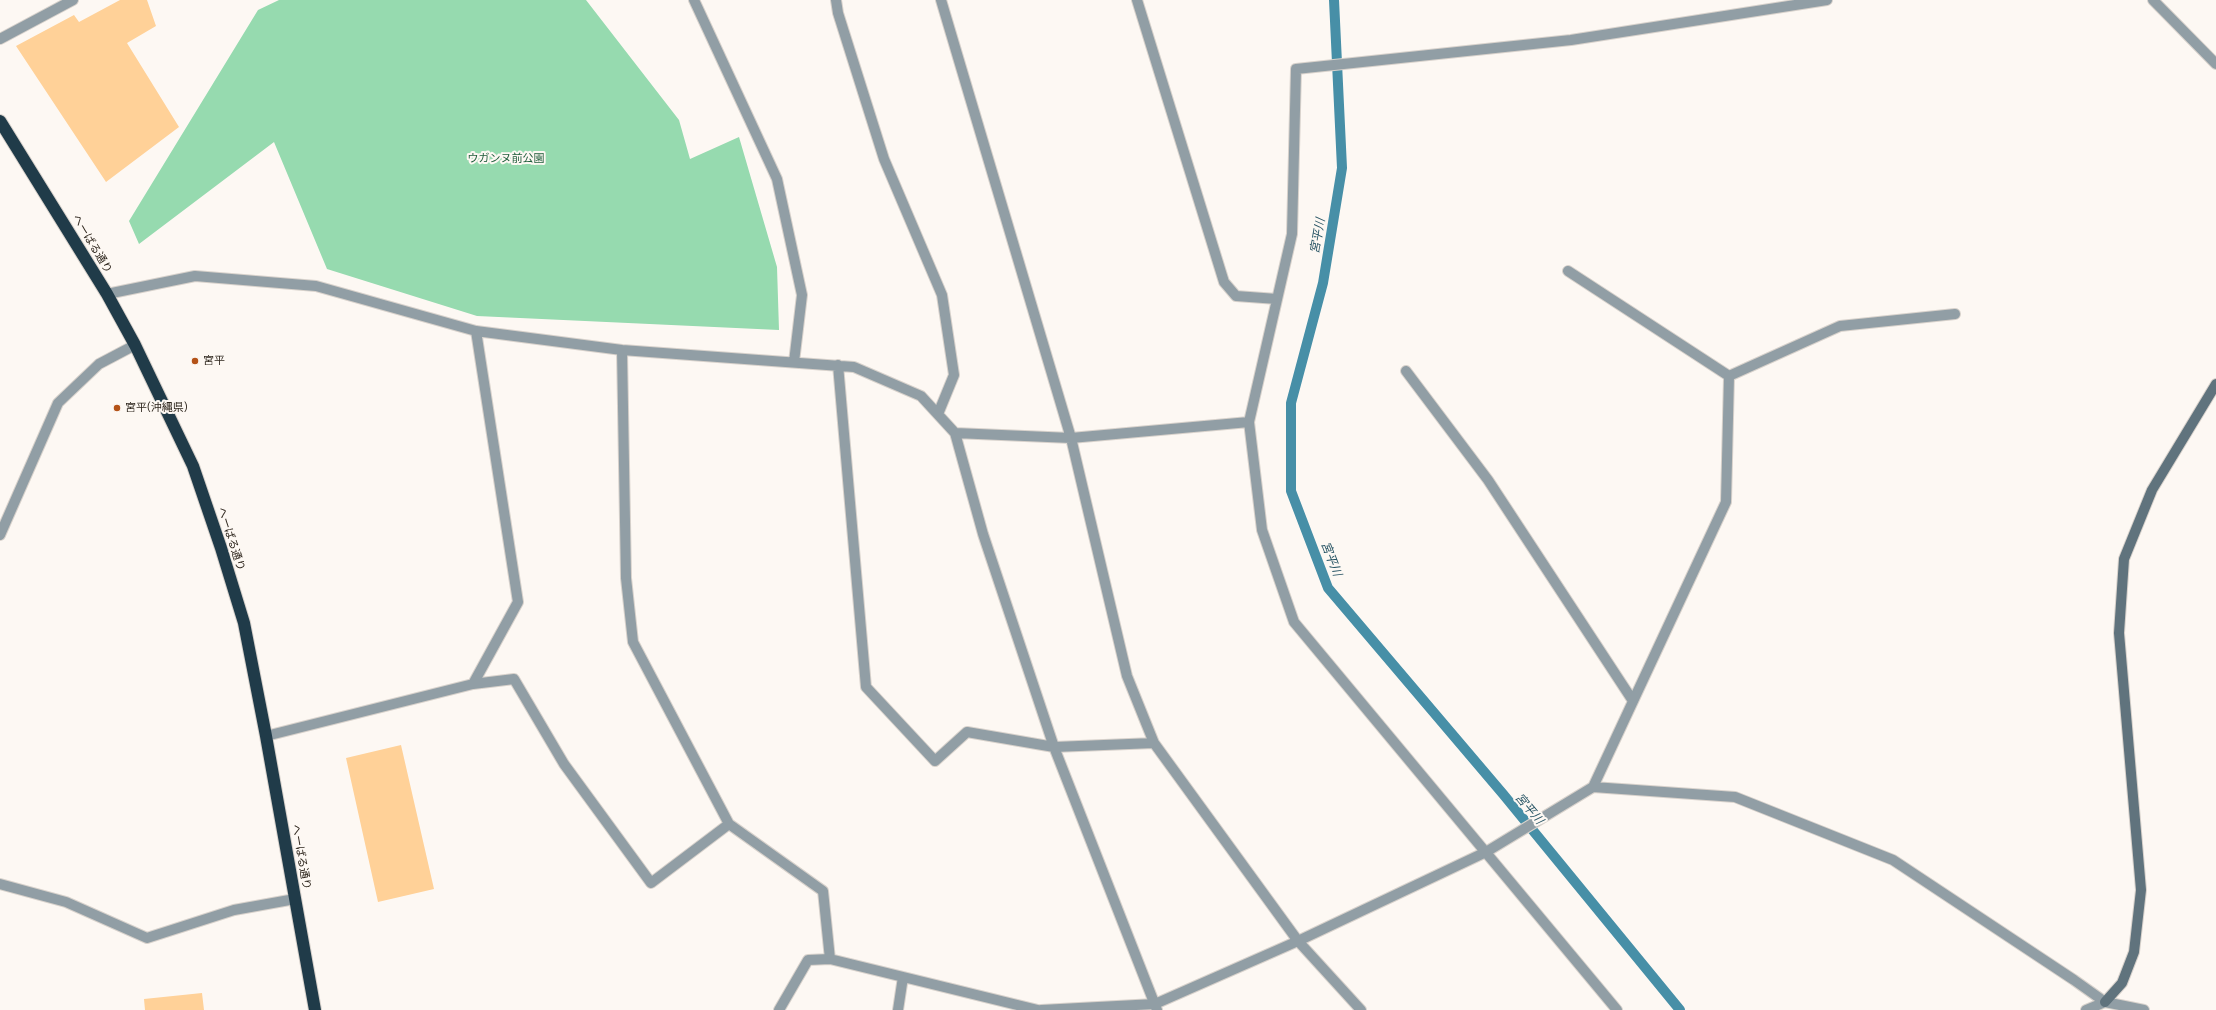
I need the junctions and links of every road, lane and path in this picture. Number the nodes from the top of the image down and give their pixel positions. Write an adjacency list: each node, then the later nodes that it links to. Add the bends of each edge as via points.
1 (73, 0): 8 (street)
2 (694, 0): 18 (street, via 776,179 802,295)
3 (836, 0): 23 (street, via 884,159 942,295 954,376)
4 (941, 0): 26 (street)
5 (1137, 0): 13 (street, via 1224,282 1236,296)
6 (1826, 0): 13 (street, via 1571,40 1296,69 1292,234)
7 (2153, 0): 9 (street)
8 (0, 39)
9 (2216, 64)
10 (0, 121): 12 (highway, へーばる通り)
11 (1568, 271): 21 (street)
12 (107, 294): 15 (street, via 195,276 316,286); 16 (highway, へーばる通り)
13 (1277, 299): 24 (street)
14 (1955, 314): 21 (street, via 1840,326)
15 (476, 331): 17 (street); 28 (street, via 518,602)
16 (135, 345): 27 (street, via 99,364 58,403); 30 (highway, へーばる通り, via 192,466 221,548 244,624)
17 (622, 350): 18 (street); 34 (street, via 626,578 633,642)
18 (794, 362): 19 (street)
19 (838, 365): 23 (street, via 854,367 921,396); 32 (street, via 866,687 934,761 967,732)
20 (1406, 371): 29 (street, via 1488,480)
21 (1729, 376): 29 (street, via 1726,502)
22 (2216, 384): 41 (street, via 2152,490 2124,559 2119,633 2141,890 2134,952 2122,983)
23 (938, 414): 25 (street)
24 (1249, 422): 26 (street); 35 (street, via 1262,530 1294,622)
25 (955, 433): 26 (street); 32 (street, via 983,534)
26 (1071, 438): 31 (street, via 1127,676)
27 (0, 535)
28 (472, 684): 30 (street); 34 (street, via 514,679 564,764 651,883)
29 (1633, 701): 33 (street)
30 (266, 736): 37 (highway, へーばる通り)
31 (1154, 744): 32 (street); 38 (street)
32 (1054, 747): 42 (street)
33 (1593, 787): 35 (street); 41 (street, via 1734,797 1893,860)
34 (729, 824): 39 (street, via 823,891)
35 (1486, 852): 38 (street); 48 (street)
36 (0, 884): 37 (street, via 66,902 147,938 234,910)
37 (295, 899): 43 (highway, へーばる通り)
38 (1298, 941): 42 (street); 47 (street)
39 (830, 959): 40 (street); 44 (street, via 808,960)
40 (903, 977): 45 (street); 46 (street)
41 (2105, 1002): 49 (street); 50 (street)
42 (1156, 1007): 46 (street)
43 (315, 1010)
44 (780, 1010)
45 (898, 1010)
46 (1040, 1010)
47 (1361, 1010)
48 (1617, 1010)
49 (2086, 1010)
50 (2144, 1010)

